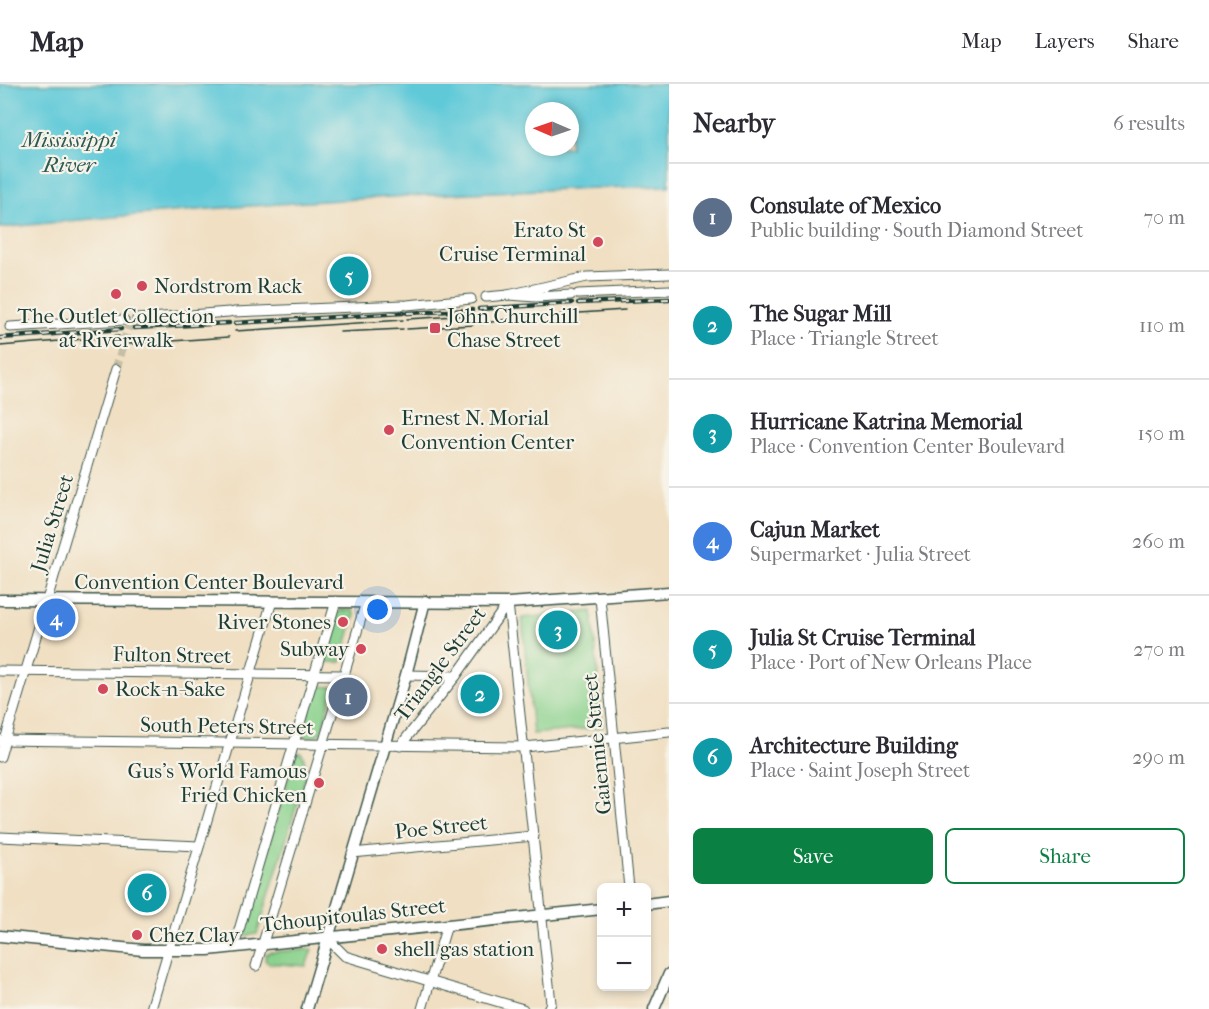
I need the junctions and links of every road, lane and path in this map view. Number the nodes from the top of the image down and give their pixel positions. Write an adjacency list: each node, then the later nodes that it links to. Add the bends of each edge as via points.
1 (669, 274): 3 (street, via 587,277)
2 (669, 290): 3 (street)
3 (508, 295): 4 (street)
4 (486, 297)
5 (471, 299): 6 (street)
6 (137, 319)
7 (124, 320): 8 (street)
8 (10, 327)
9 (116, 369): 13 (street, Julia Street)
10 (669, 592): 11 (street, Convention Center Boulevard)
11 (600, 598): 18 (street, Convention Center Boulevard); 27 (street, Gaiennie Street)
12 (0, 600): 13 (street, Convention Center Boulevard)
13 (47, 601): 14 (street, Convention Center Boulevard); 20 (street, Julia Street)
14 (272, 601): 15 (street, Convention Center Boulevard); 21 (street)
15 (336, 601): 17 (street, Convention Center Boulevard); 22 (street)
16 (425, 601): 17 (street, Convention Center Boulevard); 18 (street, Convention Center Boulevard); 24 (street)
17 (366, 602): 23 (street)
18 (508, 603): 25 (street, Triangle Street); 34 (street)
19 (0, 671): 20 (street, Fulton Street)
20 (26, 671): 21 (street, Fulton Street); 28 (street, Julia Street)
21 (251, 674): 22 (street, Fulton Street); 29 (street)
22 (315, 675): 23 (street, Fulton Street); 30 (street)
23 (343, 675): 31 (street)
24 (406, 675): 25 (street); 32 (street)
25 (456, 676): 33 (street, Triangle Street)
26 (669, 732): 27 (street, South Peters Street)
27 (615, 738): 34 (street, South Peters Street); 40 (street, Gaiennie Street)
28 (2, 741): 29 (street, South Peters Street); 35 (street, Julia Street)
29 (230, 745): 30 (street, South Peters Street); 38 (street)
30 (295, 746): 31 (street, South Peters Street); 49 (street)
31 (322, 746): 32 (street, South Peters Street); 48 (street)
32 (384, 746): 33 (street, South Peters Street); 39 (street)
33 (400, 746): 34 (street, South Peters Street)
34 (525, 747): 36 (street)
35 (0, 757)
36 (534, 836): 39 (street, Poe Street); 44 (street)
37 (0, 837): 38 (street)
38 (199, 846): 50 (street)
39 (352, 853): 47 (street)
40 (630, 883)
41 (669, 901): 42 (street)
42 (651, 903)
43 (597, 910): 44 (street, Tchoupitoulas Street)
44 (543, 915): 45 (street, Tchoupitoulas Street); 58 (street, via 551,1003)
45 (447, 924): 47 (street, Tchoupitoulas Street); 53 (street)
46 (0, 936): 50 (street, Tchoupitoulas Street)
47 (327, 938): 48 (street, Tchoupitoulas Street); 53 (street, via 345,956); 55 (street)
48 (262, 944): 49 (street, Tchoupitoulas Street); 51 (street)
49 (234, 947): 50 (street, Tchoupitoulas Street)
50 (168, 951): 54 (street)
51 (256, 966)
52 (669, 974): 59 (street)
53 (430, 981): 56 (street); 57 (street)
54 (151, 1009)
55 (306, 1009)
56 (422, 1009)
57 (523, 1009)
58 (548, 1009)
59 (654, 1009)

